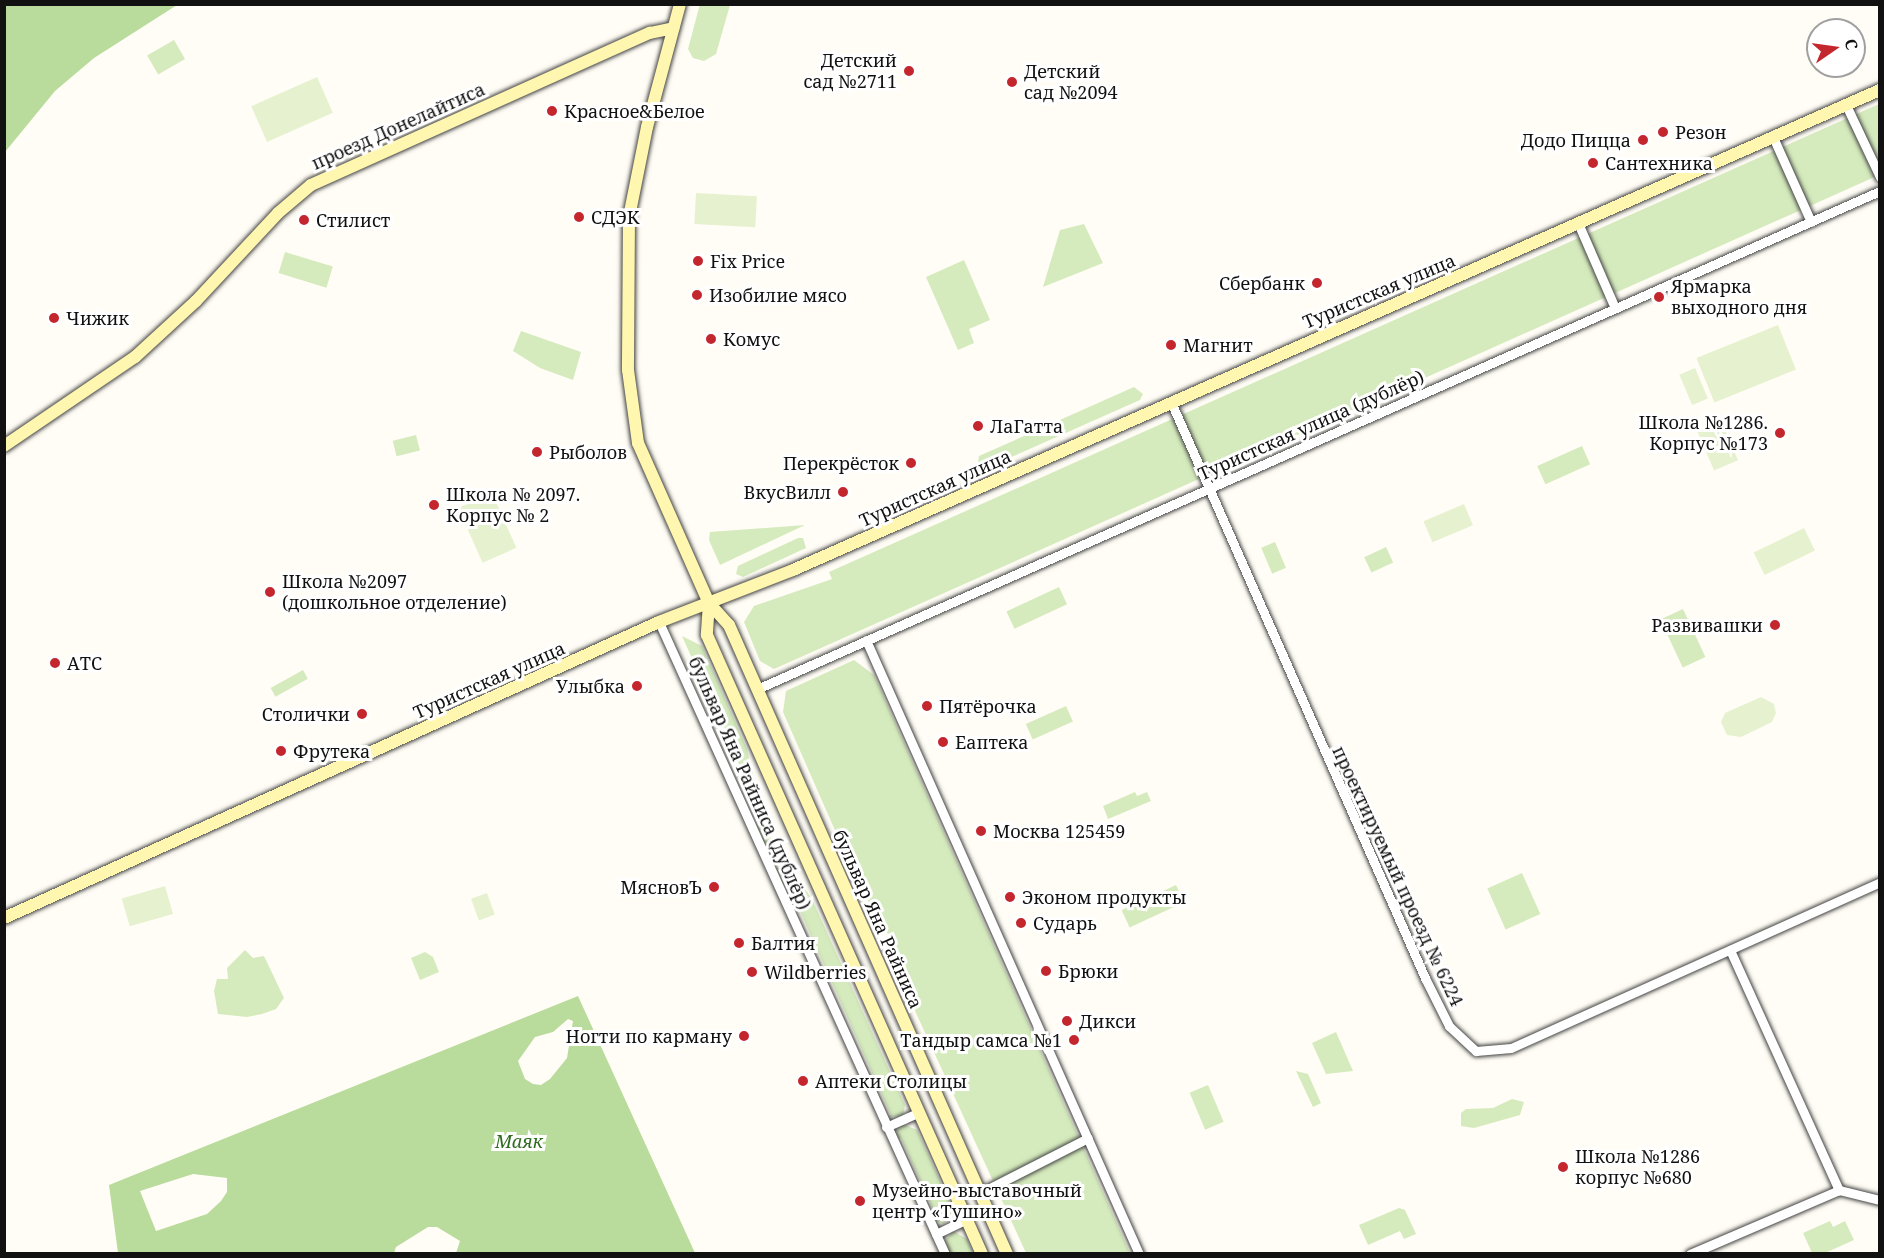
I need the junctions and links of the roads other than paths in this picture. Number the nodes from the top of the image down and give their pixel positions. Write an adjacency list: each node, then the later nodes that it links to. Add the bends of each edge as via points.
1 (680, 4): 2 (main road, бульвар Яна Райниса)
2 (673, 28): 12 (main road, проезд Донелайтиса, via 650,33 311,185 278,213 239,257 135,357); 14 (main road, бульвар Яна Райниса, via 629,217 628,370 638,443)
3 (1880, 90): 4 (main road, Туристская улица)
4 (1846, 105): 5 (main road, Туристская улица); 6 (street)
5 (1773, 137): 8 (street); 9 (main road, Туристская улица)
6 (1880, 177)
7 (1880, 191): 8 (street, Туристская улица (дублёр))
8 (1811, 222): 10 (street, Туристская улица (дублёр))
9 (1578, 223): 10 (street); 11 (main road, Туристская улица)
10 (1615, 308): 13 (street, Туристская улица (дублёр))
11 (1170, 402): 13 (street, проектируемый проезд № 6224); 14 (main road, Туристская улица)
12 (4, 446)
13 (1208, 488): 16 (street, Туристская улица (дублёр)); 20 (street, проектируемый проезд № 6224, via 1425,978 1449,1026 1468,1044 1476,1051 1511,1048)
14 (709, 603): 15 (main road, Туристская улица); 17 (main road, бульвар Яна Райниса, via 729,625); 21 (main road, бульвар Яна Райниса, via 707,635)
15 (659, 622): 19 (main road, Туристская улица); 22 (street, бульвар Яна Райниса (дублёр))
16 (866, 640): 17 (street, Туристская улица (дублёр)); 23 (street)
17 (757, 689): 25 (main road, бульвар Яна Райниса)
18 (1880, 882): 20 (street, проектируемый проезд № 6224)
19 (4, 918)
20 (1730, 950): 24 (street)
21 (919, 1112): 22 (street); 27 (main road, бульвар Яна Райниса)
22 (886, 1127): 28 (street, бульвар Яна Райниса (дублёр))
23 (1088, 1138): 25 (street); 32 (street)
24 (1839, 1190): 26 (street); 33 (street)
25 (980, 1193): 31 (main road, бульвар Яна Райниса)
26 (1880, 1200)
27 (967, 1220): 28 (street); 30 (main road, бульвар Яна Райниса)
28 (936, 1234): 29 (street, бульвар Яна Райниса (дублёр))
29 (945, 1254)
30 (982, 1254)
31 (1007, 1254)
32 (1139, 1254)
33 (1690, 1254)

